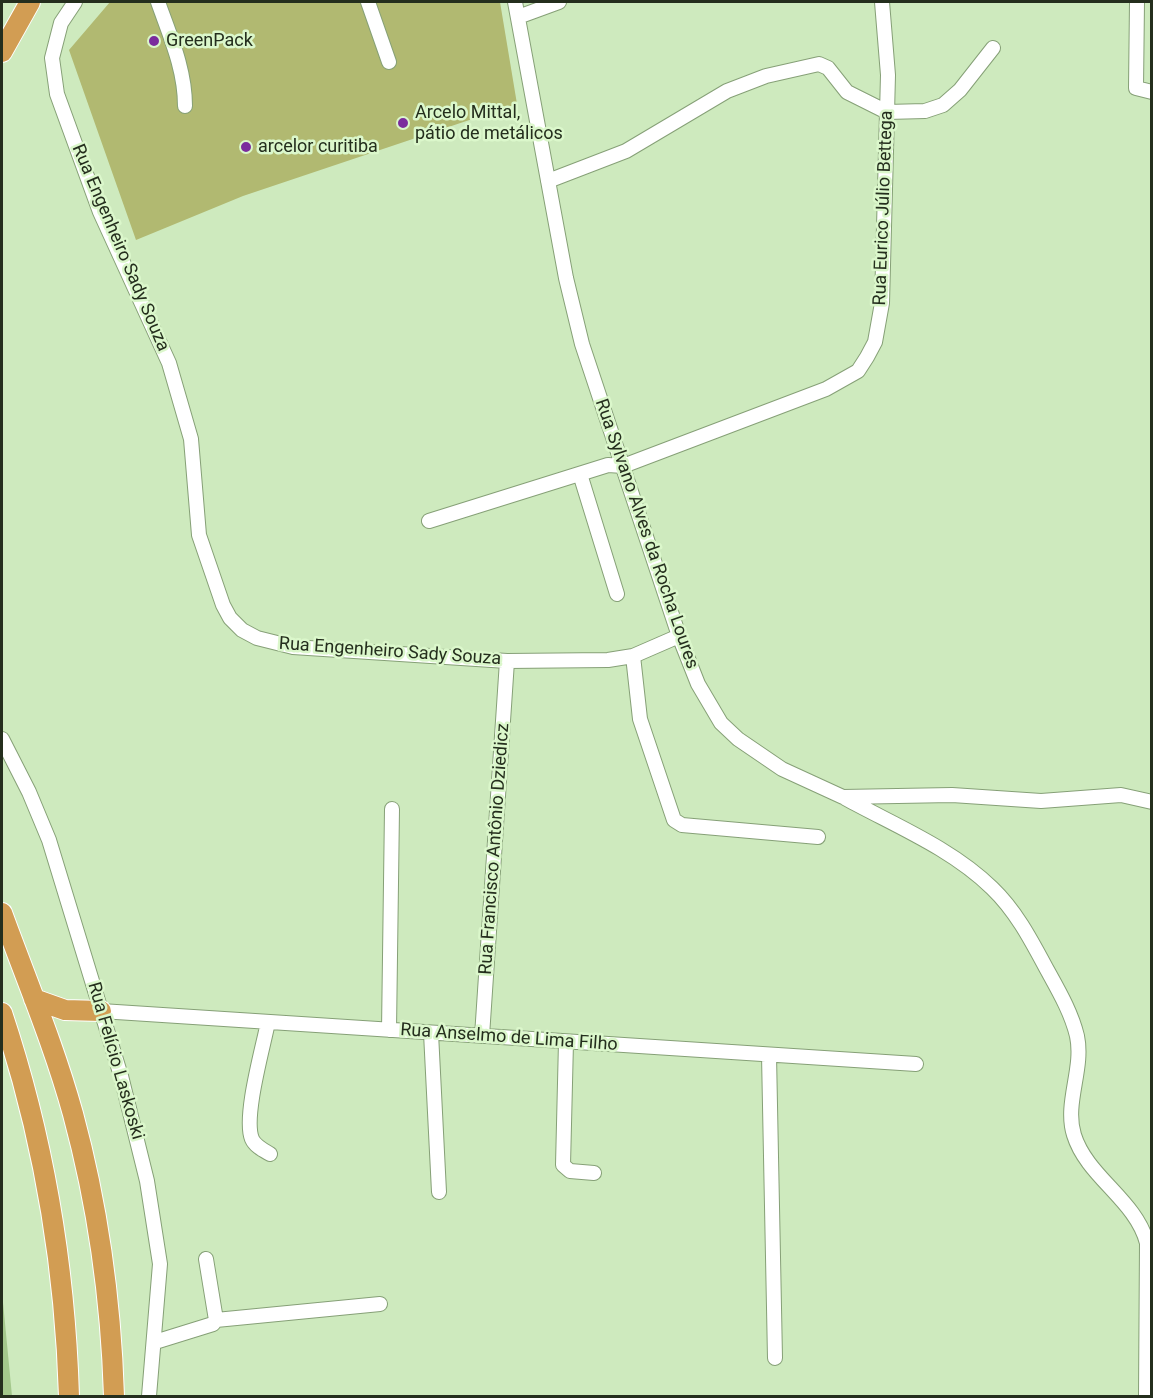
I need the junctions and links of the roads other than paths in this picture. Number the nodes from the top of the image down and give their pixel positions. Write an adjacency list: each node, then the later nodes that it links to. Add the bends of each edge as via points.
1 (30, 2): 11 (highway)
2 (75, 2): 23 (street, Rua Engenheiro Sady Souza, via 61,23 52,58 57,94 100,212 172,374 191,439 199,535 230,618 257,638 293,647)
3 (158, 2): 14 (street, via 180,65)
4 (368, 2): 12 (street)
5 (515, 2): 9 (street, Rua Sylvano Alves da Rocha Loures)
6 (559, 2): 9 (street)
7 (882, 2): 15 (street, Rua Eurico Júlio Bettega, via 888,55)
8 (1137, 2): 13 (street, via 1134,81 1136,88)
9 (518, 17): 16 (street, Rua Sylvano Alves da Rocha Loures)
10 (993, 48): 15 (street, via 943,105 925,111)
11 (2, 52)
12 (389, 62)
13 (1152, 92)
14 (184, 106)
15 (887, 112): 16 (street, via 847,92 828,68 819,64 766,76 728,91 626,151); 17 (street, Rua Eurico Júlio Bettega, via 882,303 875,342 858,371 826,389)
16 (548, 181): 17 (street, Rua Sylvano Alves da Rocha Loures, via 576,322)
17 (622, 466): 18 (street, Rua Eurico Júlio Bettega, via 608,465); 21 (street, Rua Sylvano Alves da Rocha Loures)
18 (580, 474): 19 (street, Rua Eurico Júlio Bettega); 20 (street)
19 (429, 521)
20 (617, 594)
21 (679, 636): 22 (street, Rua Engenheiro Sady Souza); 25 (street, Rua Sylvano Alves da Rocha Loures, via 711,707 738,739 782,769)
22 (633, 656): 23 (street, Rua Engenheiro Sady Souza, via 582,662); 28 (street, via 640,719 674,820 682,825)
23 (507, 661): 36 (street, Rua Francisco Antônio Dziedicz)
24 (2, 739): 31 (street, Rua Felício Laskoski, via 49,840)
25 (843, 797): 26 (street, Rua Sylvano Alves da Rocha Loures, via 952,795 1041,801 1121,795); 51 (street, via 943,851 993,889 1020,921 1062,999 1079,1050 1072,1109 1075,1136 1091,1163 1135,1216 1147,1243)
26 (1152, 802)
27 (392, 809): 34 (street)
28 (818, 837)
29 (2, 913): 30 (highway)
30 (34, 999): 31 (highway, via 65,1010); 49 (highway, via 63,1081 90,1191 106,1285)
31 (101, 1011): 33 (street, Rua Anselmo de Lima Filho); 46 (street, Rua Felício Laskoski, via 129,1106 154,1214 159,1264)
32 (2, 1013): 48 (highway, via 43,1168 62,1289)
33 (268, 1022): 34 (street, Rua Anselmo de Lima Filho); 40 (street, via 249,1131 252,1142)
34 (389, 1030): 35 (street, Rua Anselmo de Lima Filho)
35 (430, 1033): 36 (street, Rua Anselmo de Lima Filho); 42 (street)
36 (482, 1036): 37 (street, Rua Anselmo de Lima Filho)
37 (566, 1042): 38 (street, Rua Anselmo de Lima Filho); 41 (street, via 563,1165 570,1171)
38 (768, 1055): 39 (street, Rua Anselmo de Lima Filho); 47 (street)
39 (916, 1064)
40 (270, 1154)
41 (594, 1173)
42 (439, 1192)
43 (206, 1259): 45 (street)
44 (380, 1304): 45 (street)
45 (216, 1320): 46 (street, via 210,1326)
46 (155, 1342): 50 (street, Rua Felício Laskoski)
47 (775, 1358)
48 (69, 1396)
49 (114, 1396)
50 (149, 1396)
51 (1146, 1396)

